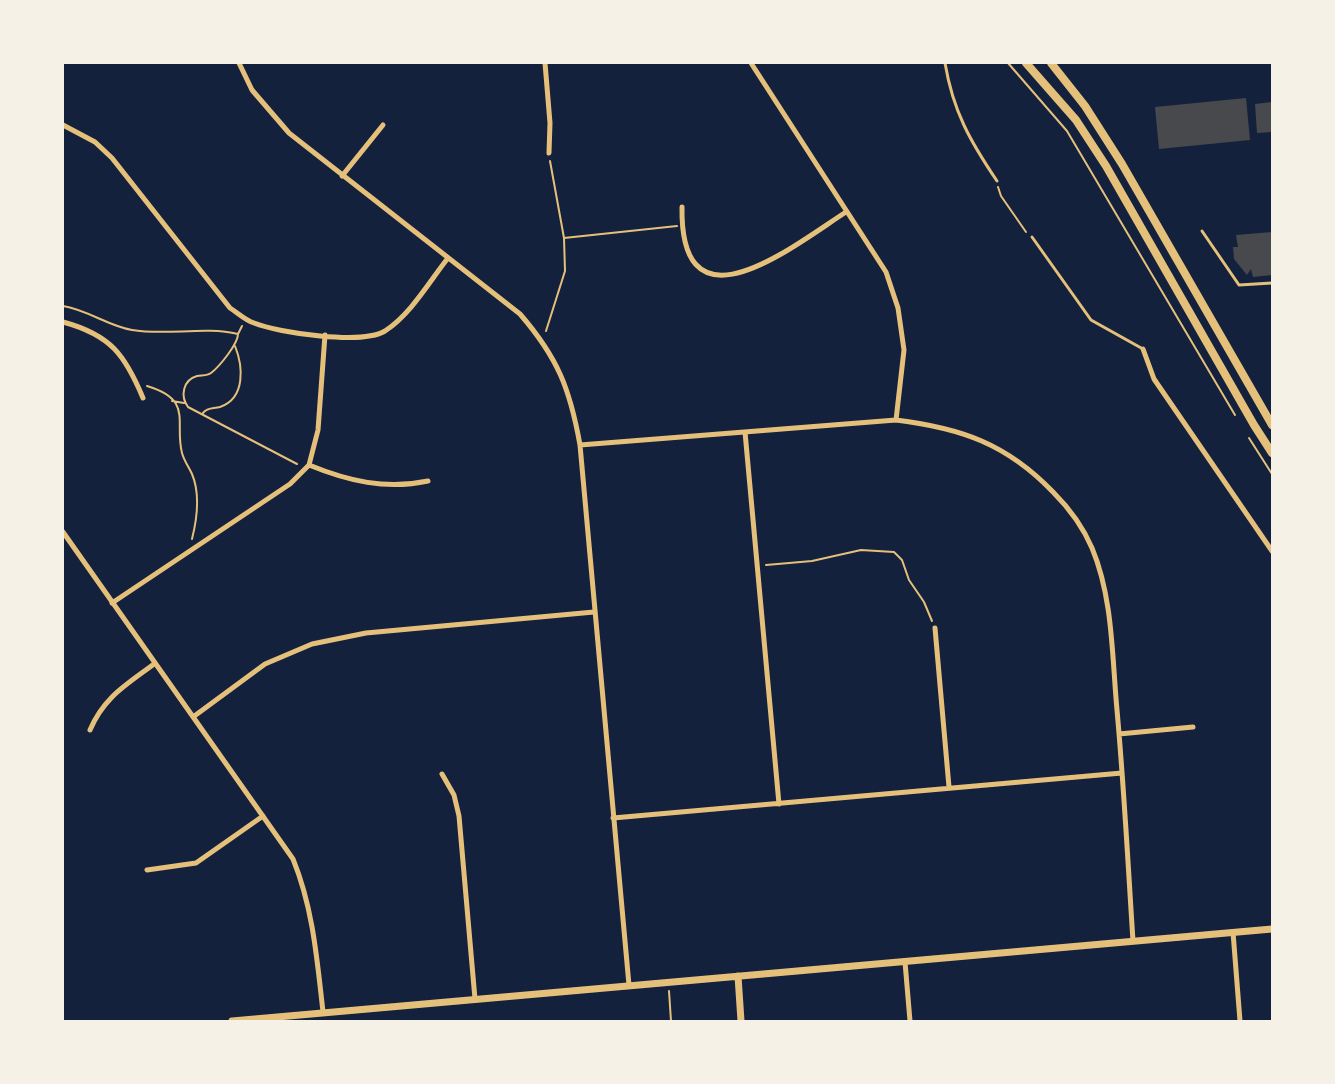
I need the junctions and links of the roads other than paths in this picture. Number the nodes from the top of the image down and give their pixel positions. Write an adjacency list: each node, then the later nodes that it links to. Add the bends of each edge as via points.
1 (239, 63): 10 (street, via 252,90 272,115)
2 (545, 63): 9 (street)
3 (750, 63): 13 (street)
4 (945, 63): 11 (lane, via 957,114)
5 (1026, 63): 26 (main road, via 1076,120 1106,166)
6 (1051, 63): 23 (main road, via 1118,157)
7 (63, 125): 19 (street, via 95,141 112,158 231,308 274,330)
8 (383, 125): 10 (street)
9 (549, 153)
10 (342, 176): 16 (street)
11 (997, 181)
12 (682, 207): 13 (street, via 681,235 689,255 701,269 717,275 759,268)
13 (846, 212): 22 (street, via 886,272 898,308 904,350)
14 (1202, 231): 17 (lane, via 1239,285)
15 (1032, 237): 20 (lane, via 1091,320)
16 (448, 258): 19 (street, via 399,321 382,333 362,337); 25 (street, via 520,314 542,341 573,403)
17 (1272, 283)
18 (63, 322): 21 (street, via 96,333 118,350)
19 (325, 335): 27 (street, via 318,430)
20 (1143, 349): 30 (street, via 1154,379)
21 (143, 399)
22 (896, 420): 24 (street); 38 (street, via 934,425 979,438 1037,475 1069,508 1092,548 1107,606)
23 (1272, 424)
24 (745, 432): 25 (street); 42 (street)
25 (580, 445): 32 (street)
26 (1272, 453)
27 (307, 467): 28 (street, via 377,485 403,486); 31 (street, via 290,484)
28 (428, 481)
29 (63, 532): 31 (street)
30 (1272, 551)
31 (112, 603): 34 (street)
32 (594, 612): 35 (street, via 366,633 312,644 266,664); 44 (street)
33 (935, 628): 41 (street)
34 (154, 664): 35 (street); 37 (street, via 114,693 99,710)
35 (193, 717): 43 (street)
36 (1192, 727): 38 (street)
37 (90, 730)
38 (1119, 734): 39 (street)
39 (1122, 773): 41 (street); 48 (street)
40 (442, 774): 52 (street, via 454,795 459,816)
41 (949, 787): 42 (street)
42 (779, 804): 44 (street)
43 (264, 816): 45 (street, via 196,863); 53 (street, via 292,859 305,890)
44 (613, 818): 51 (street)
45 (147, 870)
46 (1272, 929): 47 (street)
47 (1233, 932): 48 (street); 57 (street)
48 (1133, 941): 49 (street)
49 (905, 962): 50 (street); 56 (street)
50 (738, 976): 51 (street); 55 (street)
51 (629, 985): 52 (street)
52 (475, 999): 53 (street)
53 (323, 1012): 54 (street)
54 (232, 1021)
55 (741, 1021)
56 (910, 1021)
57 (1240, 1021)

